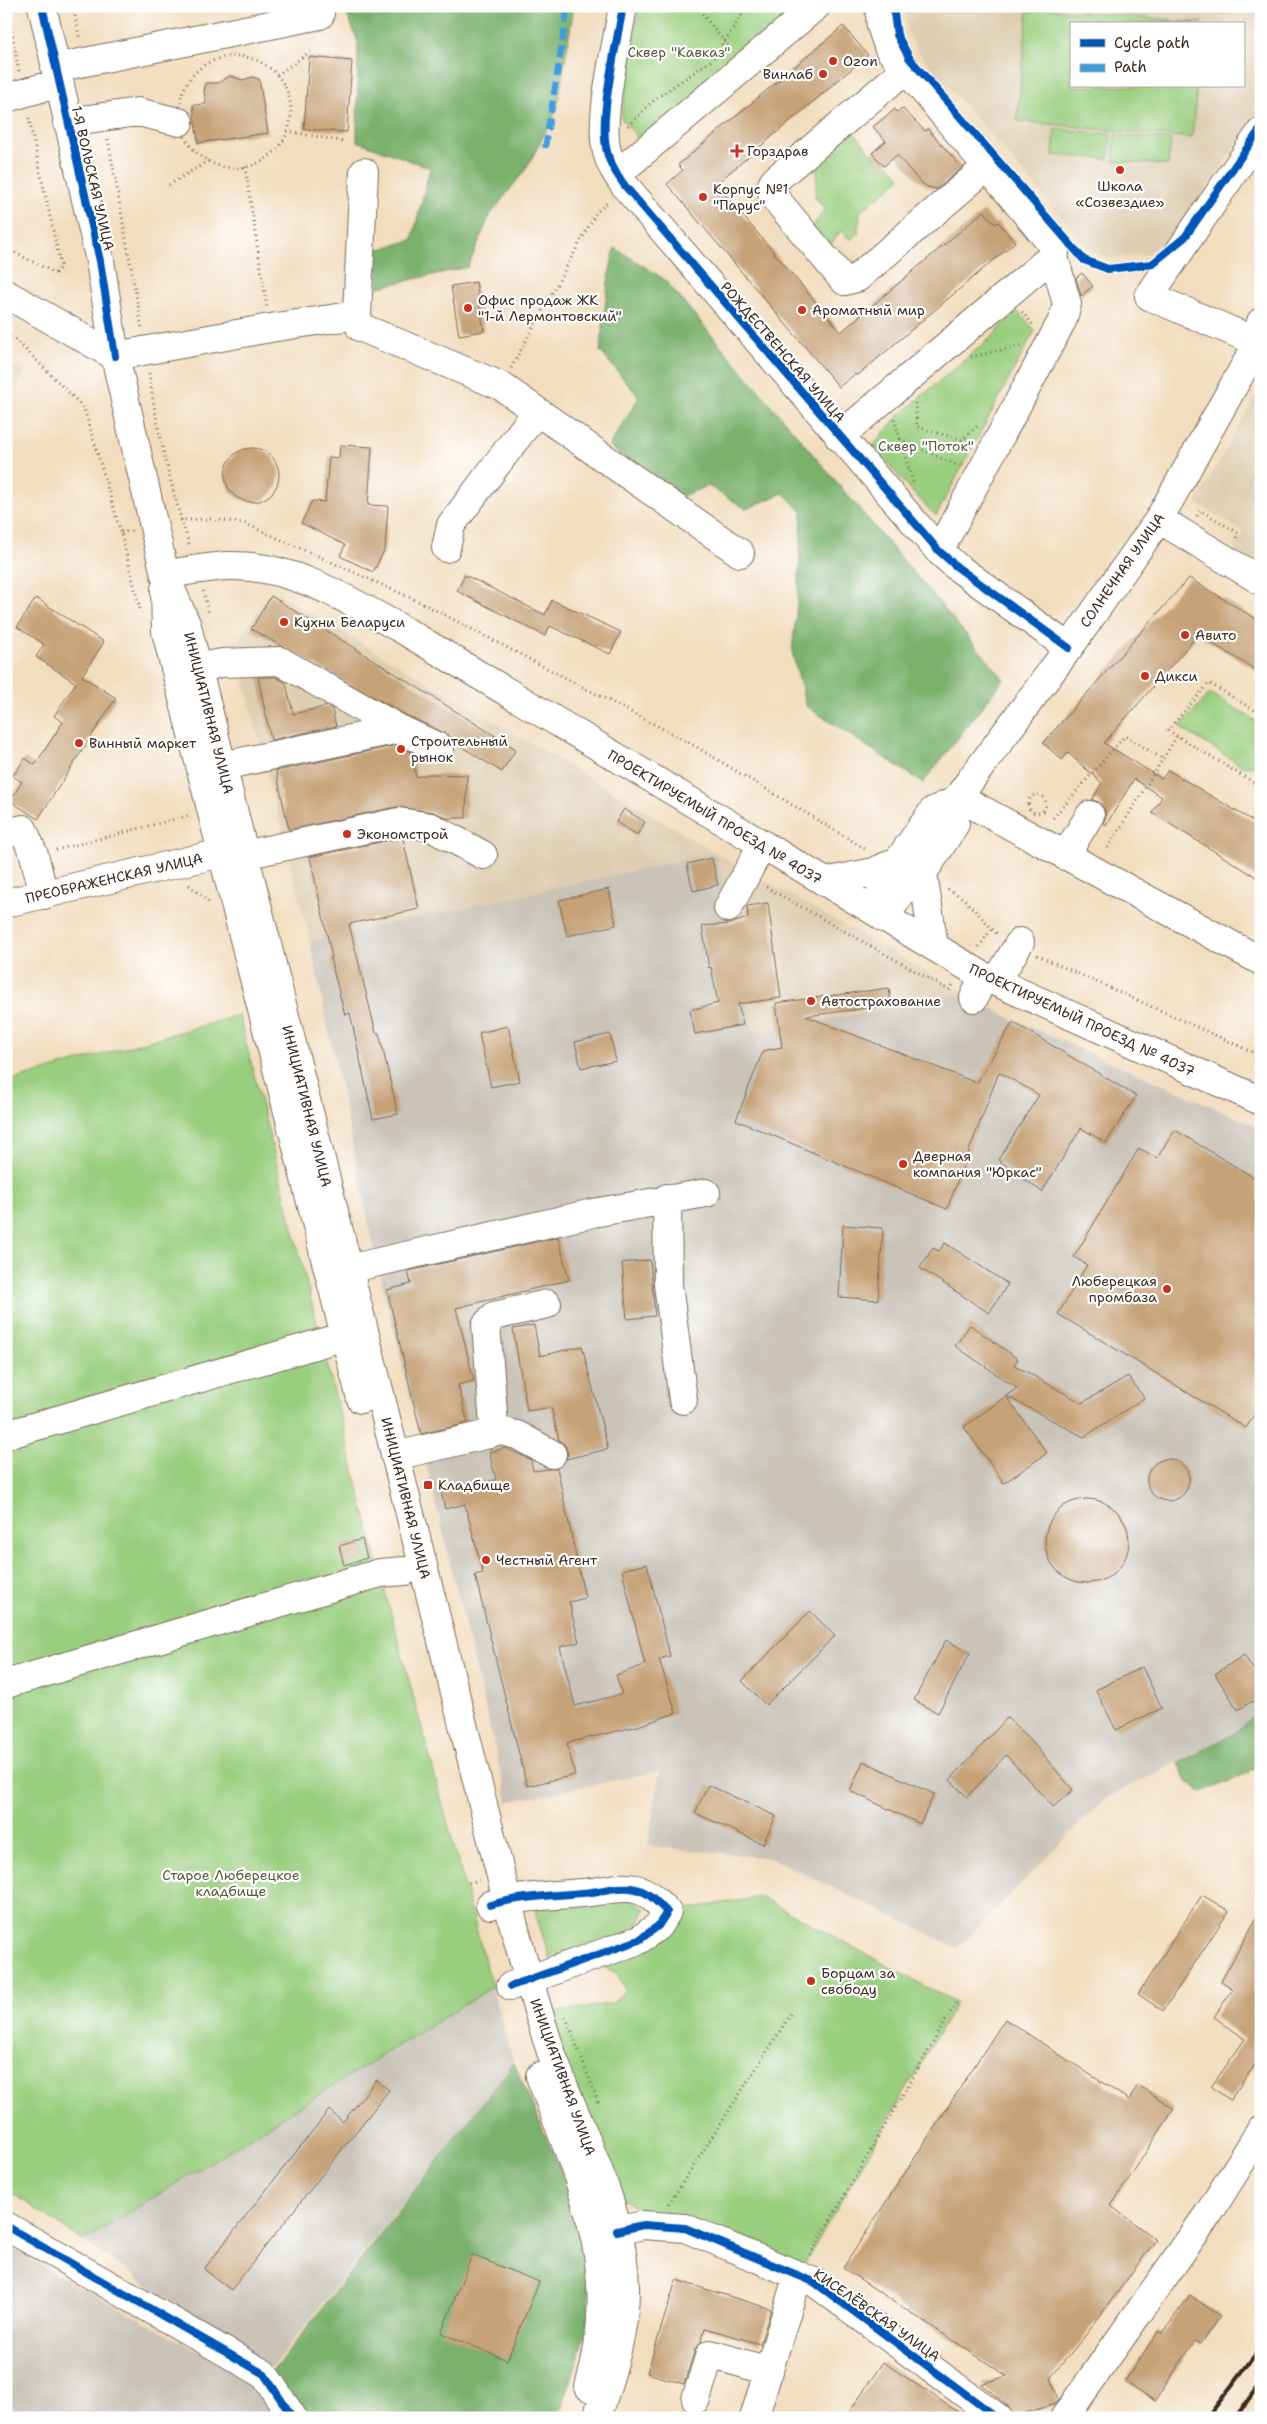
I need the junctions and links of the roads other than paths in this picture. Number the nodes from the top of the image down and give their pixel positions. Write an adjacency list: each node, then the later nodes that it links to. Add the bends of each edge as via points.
1 (42, 6): 7 (main road, 1-Я ВОЛЬСКАЯ УЛИЦА)
2 (318, 6): 7 (main road, via 320,15 84,62)
3 (623, 6): 14 (main road, РОЖДЕСТВЕНСКАЯ УЛИЦА, via 605,125 607,152)
4 (816, 6): 14 (main road)
5 (879, 6): 6 (main road, via 884,38)
6 (906, 69): 12 (main road); 12 (main road, via 775,180 771,185 774,197 840,276 850,281)
7 (56, 76): 8 (main road); 9 (main road, 1-Я ВОЛЬСКАЯ УЛИЦА)
8 (15, 96)
9 (67, 122): 10 (main road, via 138,112); 19 (main road, 1-Я ВОЛЬСКАЯ УЛИЦА, via 100,262)
10 (180, 122)
11 (1261, 132): 18 (main road, via 1149,296)
12 (970, 159): 15 (main road, via 1043,231)
13 (364, 172): 17 (main road)
14 (621, 180): 21 (main road, РОЖДЕСТВЕНСКАЯ УЛИЦА)
15 (1054, 254): 21 (main road); 24 (main road, via 1066,295 1066,312)
16 (6, 294): 19 (main road)
17 (357, 315): 19 (main road); 20 (main road, via 360,327 502,386)
18 (1258, 332): 22 (main road, СОЛНЕЧНАЯ УЛИЦА, via 1252,353)
19 (115, 356): 26 (main road, ИНИЦИАТИВНАЯ УЛИЦА)
20 (537, 411): 23 (main road, via 451,525); 25 (main road)
21 (839, 437): 24 (main road, РОЖДЕСТВЕНСКАЯ УЛИЦА)
22 (1159, 519): 27 (main road); 28 (main road, СОЛНЕЧНАЯ УЛИЦА)
23 (446, 548)
24 (939, 551): 28 (main road, РОЖДЕСТВЕНСКАЯ УЛИЦА)
25 (740, 553)
26 (165, 575): 29 (main road, ИНИЦИАТИВНАЯ УЛИЦА, via 187,626); 36 (main road, ПРОЕКТИРУЕМЫЙ ПРОЕЗД № 4037, via 229,566 256,567 323,588 405,631); 37 (main road, ИНИЦИАТИВНАЯ УЛИЦА, via 166,632)
27 (1261, 580)
28 (1069, 648): 33 (main road, СОЛНЕЧНАЯ УЛИЦА)
29 (197, 668): 30 (main road, via 222,663 280,661); 32 (main road, ИНИЦИАТИВНАЯ УЛИЦА)
30 (399, 729): 31 (main road); 32 (main road)
31 (440, 748)
32 (222, 766): 37 (main road, ИНИЦИАТИВНАЯ УЛИЦА)
33 (956, 799): 39 (main road, via 933,811); 40 (main road); 41 (main road, via 955,824)
34 (1095, 819): 40 (main road)
35 (6, 834): 43 (main road, via 23,829 34,855)
36 (762, 845): 42 (main road, ПРОЕКТИРУЕМЫЙ ПРОЕЗД № 4037); 45 (main road)
37 (233, 854): 38 (main road, ПРЕОБРАЖЕНСКАЯ УЛИЦА, via 399,822 431,827); 43 (main road, ПРЕОБРАЖЕНСКАЯ УЛИЦА); 54 (main road, ИНИЦИАТИВНАЯ УЛИЦА); 56 (main road, ИНИЦИАТИВНАЯ УЛИЦА)
38 (483, 854)
39 (887, 858): 42 (main road, via 874,872); 46 (main road, via 894,875)
40 (1071, 859): 49 (main road)
41 (933, 879): 46 (main road, via 912,878); 48 (main road)
42 (825, 882): 46 (main road, ПРОЕКТИРУЕМЫЙ ПРОЕЗД № 4037)
43 (44, 895): 44 (main road, ПРЕОБРАЖЕНСКАЯ УЛИЦА)
44 (6, 904)
45 (728, 908)
46 (877, 913): 48 (main road, ПРОЕКТИРУЕМЫЙ ПРОЕЗД № 4037)
47 (1018, 944): 50 (main road)
48 (934, 947): 50 (main road, ПРОЕКТИРУЕМЫЙ ПРОЕЗД № 4037)
49 (1261, 961)
50 (976, 986): 51 (main road, ПРОЕКТИРУЕМЫЙ ПРОЕЗД № 4037)
51 (1261, 1102)
52 (706, 1193): 53 (main road)
53 (667, 1198): 54 (main road); 57 (main road, via 668,1284)
54 (348, 1269): 61 (main road, ИНИЦИАТИВНАЯ УЛИЦА)
55 (547, 1304): 58 (main road, via 494,1316 486,1325)
56 (345, 1336): 59 (main road); 62 (main road, ИНИЦИАТИВНАЯ УЛИЦА)
57 (683, 1400)
58 (492, 1429): 60 (main road, via 517,1435); 61 (main road, via 489,1434)
59 (6, 1435)
60 (552, 1454)
61 (395, 1456): 64 (main road, ИНИЦИАТИВНАЯ УЛИЦА)
62 (405, 1571): 63 (main road, via 380,1573); 64 (main road, ИНИЦИАТИВНАЯ УЛИЦА, via 451,1762)
63 (6, 1684)
64 (498, 1903): 65 (main road, ИНИЦИАТИВНАЯ УЛИЦА); 65 (main road, via 526,1896 621,1888 637,1889 652,1896 667,1912 658,1926 639,1940)
65 (520, 1983): 68 (main road, ИНИЦИАТИВНАЯ УЛИЦА, via 610,2201); 73 (main road, ИНИЦИАТИВНАЯ УЛИЦА, via 539,2072 589,2207 599,2248 603,2292 601,2329 593,2376)
66 (1261, 2130): 77 (main road, via 1209,2213)
67 (6, 2226): 72 (main road, via 167,2308 264,2374)
68 (617, 2231): 69 (main road, КИСЕЛЁВСКАЯ УЛИЦА, via 644,2225 684,2228); 74 (main road, ИНИЦИАТИВНАЯ УЛИЦА, via 625,2292 623,2332)
69 (798, 2275): 70 (main road); 76 (main road, КИСЕЛЁВСКАЯ УЛИЦА, via 814,2282)
70 (768, 2371): 71 (main road, via 710,2354); 75 (main road)
71 (696, 2399)
72 (292, 2418)
73 (580, 2418)
74 (597, 2418)
75 (754, 2418)
76 (998, 2418)
77 (1064, 2418)

